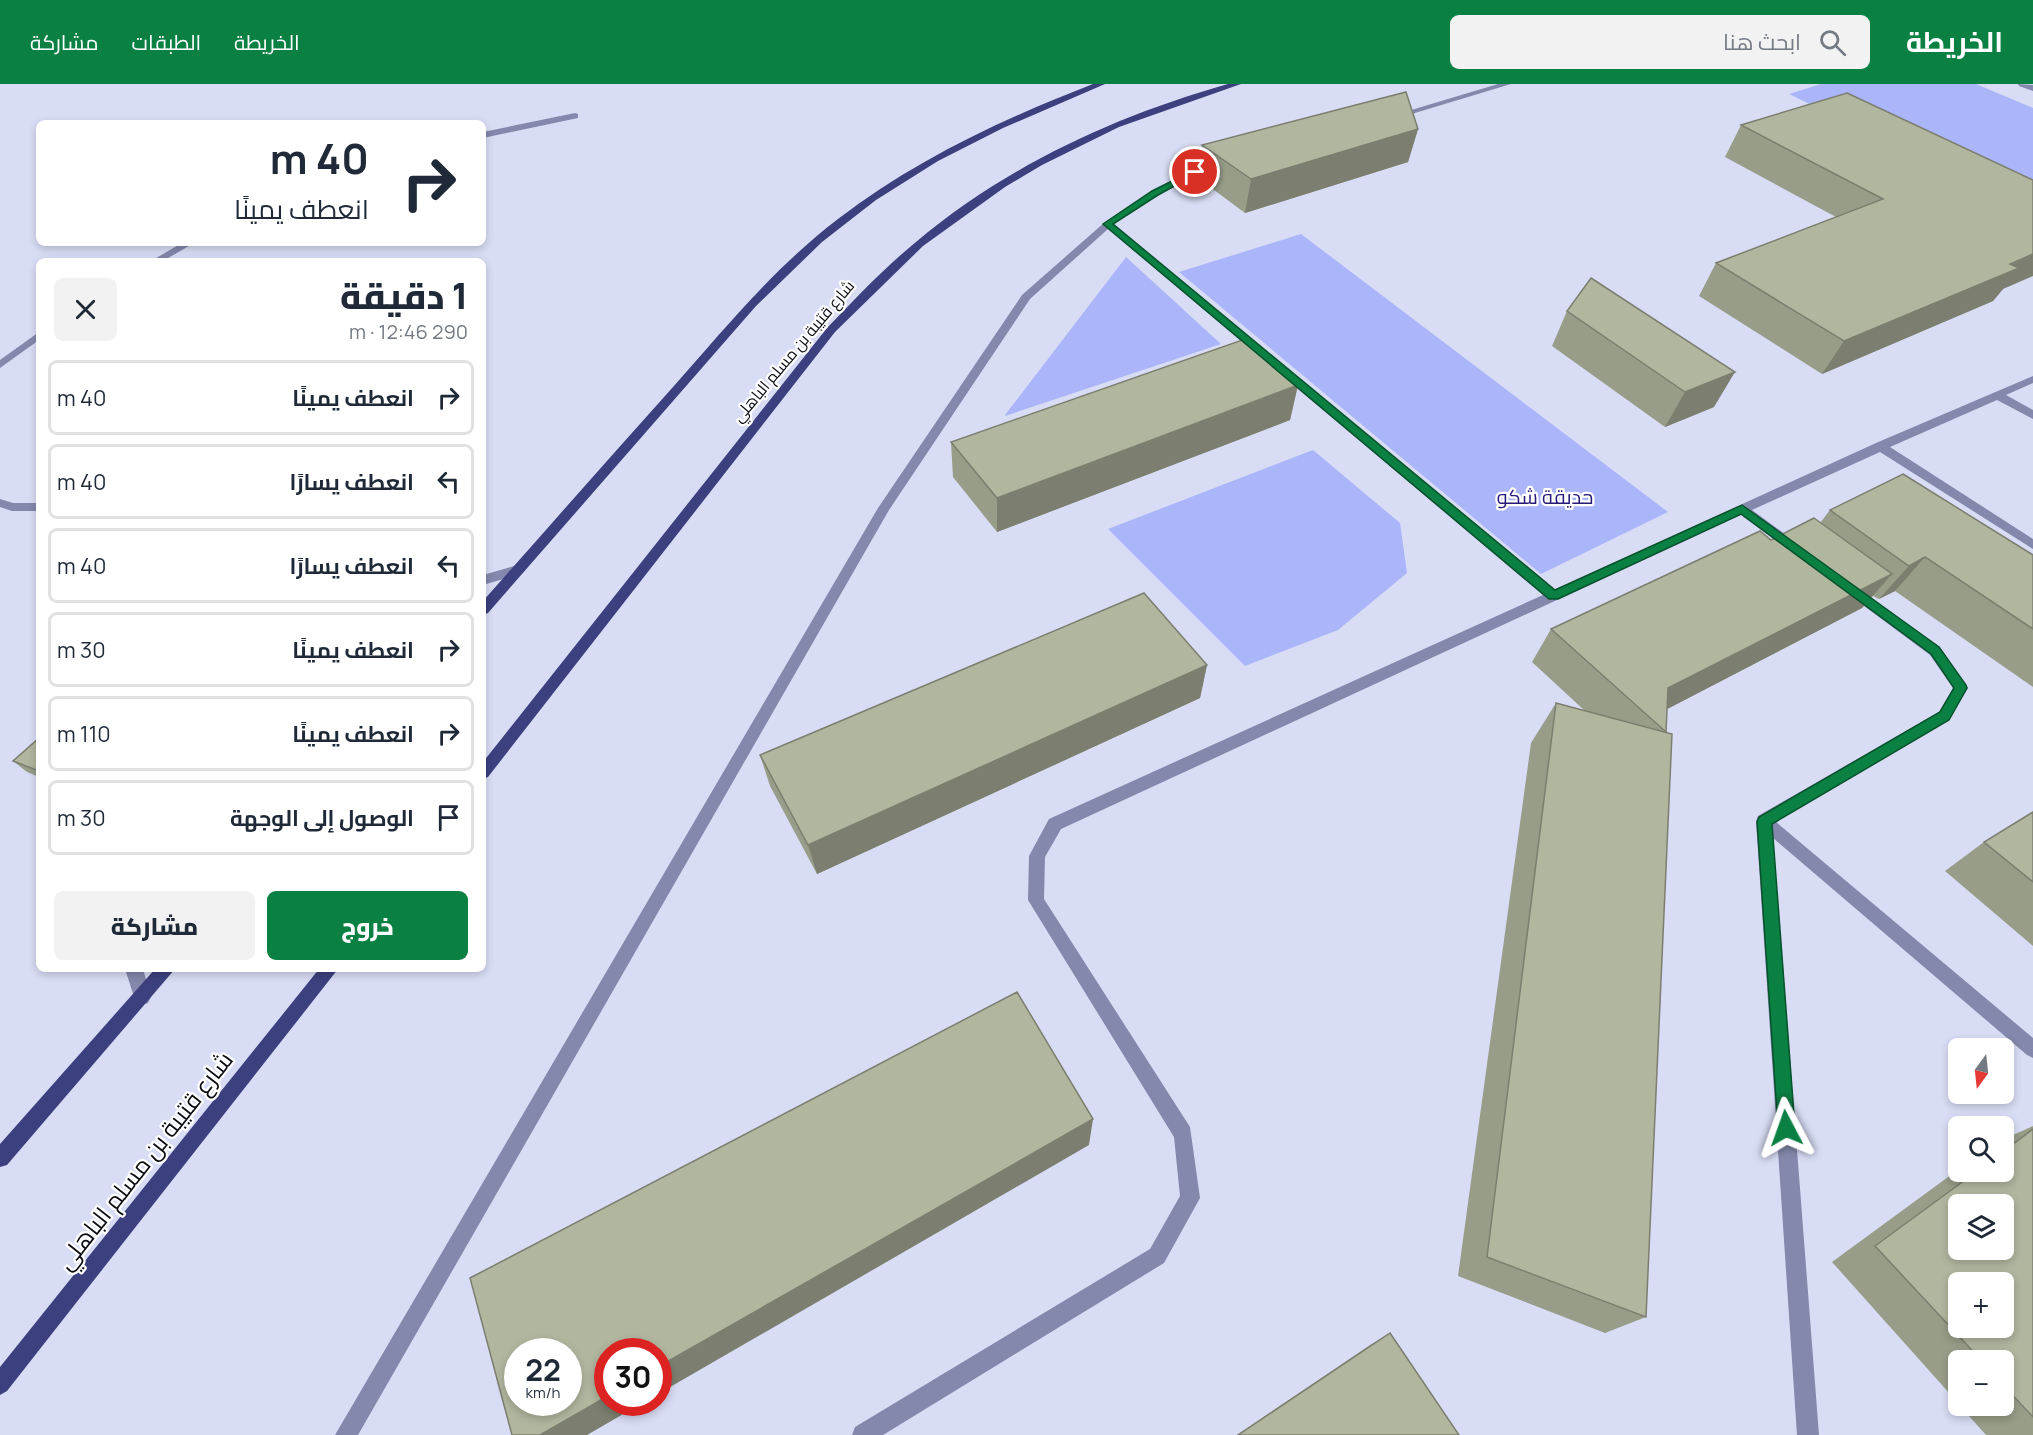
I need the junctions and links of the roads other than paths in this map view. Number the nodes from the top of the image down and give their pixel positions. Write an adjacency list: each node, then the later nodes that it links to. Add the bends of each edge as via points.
1 (1101, 84): 24 (main road, via 1015,118 942,154 843,220 752,304)
2 (1237, 84): 29 (main road, شارع قتيبة بن مسلم الباهلي, via 1106,130 1046,159 988,193 880,278 831,330)
3 (1508, 84): 7 (street)
4 (2022, 84): 5 (street)
5 (2033, 88)
6 (574, 116): 8 (street)
7 (1374, 122)
8 (486, 134)
9 (1229, 163): 10 (street, via 1195,172)
10 (1107, 224): 27 (street); 38 (street, via 1026,297 884,508)
11 (184, 246): 12 (street)
12 (162, 258)
13 (36, 337): 14 (street)
14 (0, 365)
15 (2033, 379): 16 (street)
16 (1996, 394): 17 (street); 18 (street)
17 (2033, 415)
18 (1880, 446): 21 (street); 22 (street)
19 (0, 502): 20 (street, via 12,507)
20 (36, 507)
21 (1742, 509): 23 (street); 27 (street)
22 (2033, 545)
23 (1809, 559)
24 (518, 570): 25 (street); 28 (main road)
25 (486, 579)
26 (1838, 580): 30 (street, via 1935,651 1961,688 1944,716)
27 (1553, 596): 39 (street, via 1055,824 1037,856 1036,900 1183,1134 1190,1198 1157,1256)
28 (486, 607)
29 (486, 769)
30 (1764, 822): 35 (street); 40 (street)
31 (135, 972): 34 (street)
32 (163, 972): 34 (main road)
33 (327, 972): 37 (main road, شارع قتيبة بن مسلم الباهلي)
34 (142, 997): 36 (main road)
35 (2033, 1049)
36 (0, 1158)
37 (0, 1384)
38 (346, 1435)
39 (863, 1435)
40 (1808, 1435)

